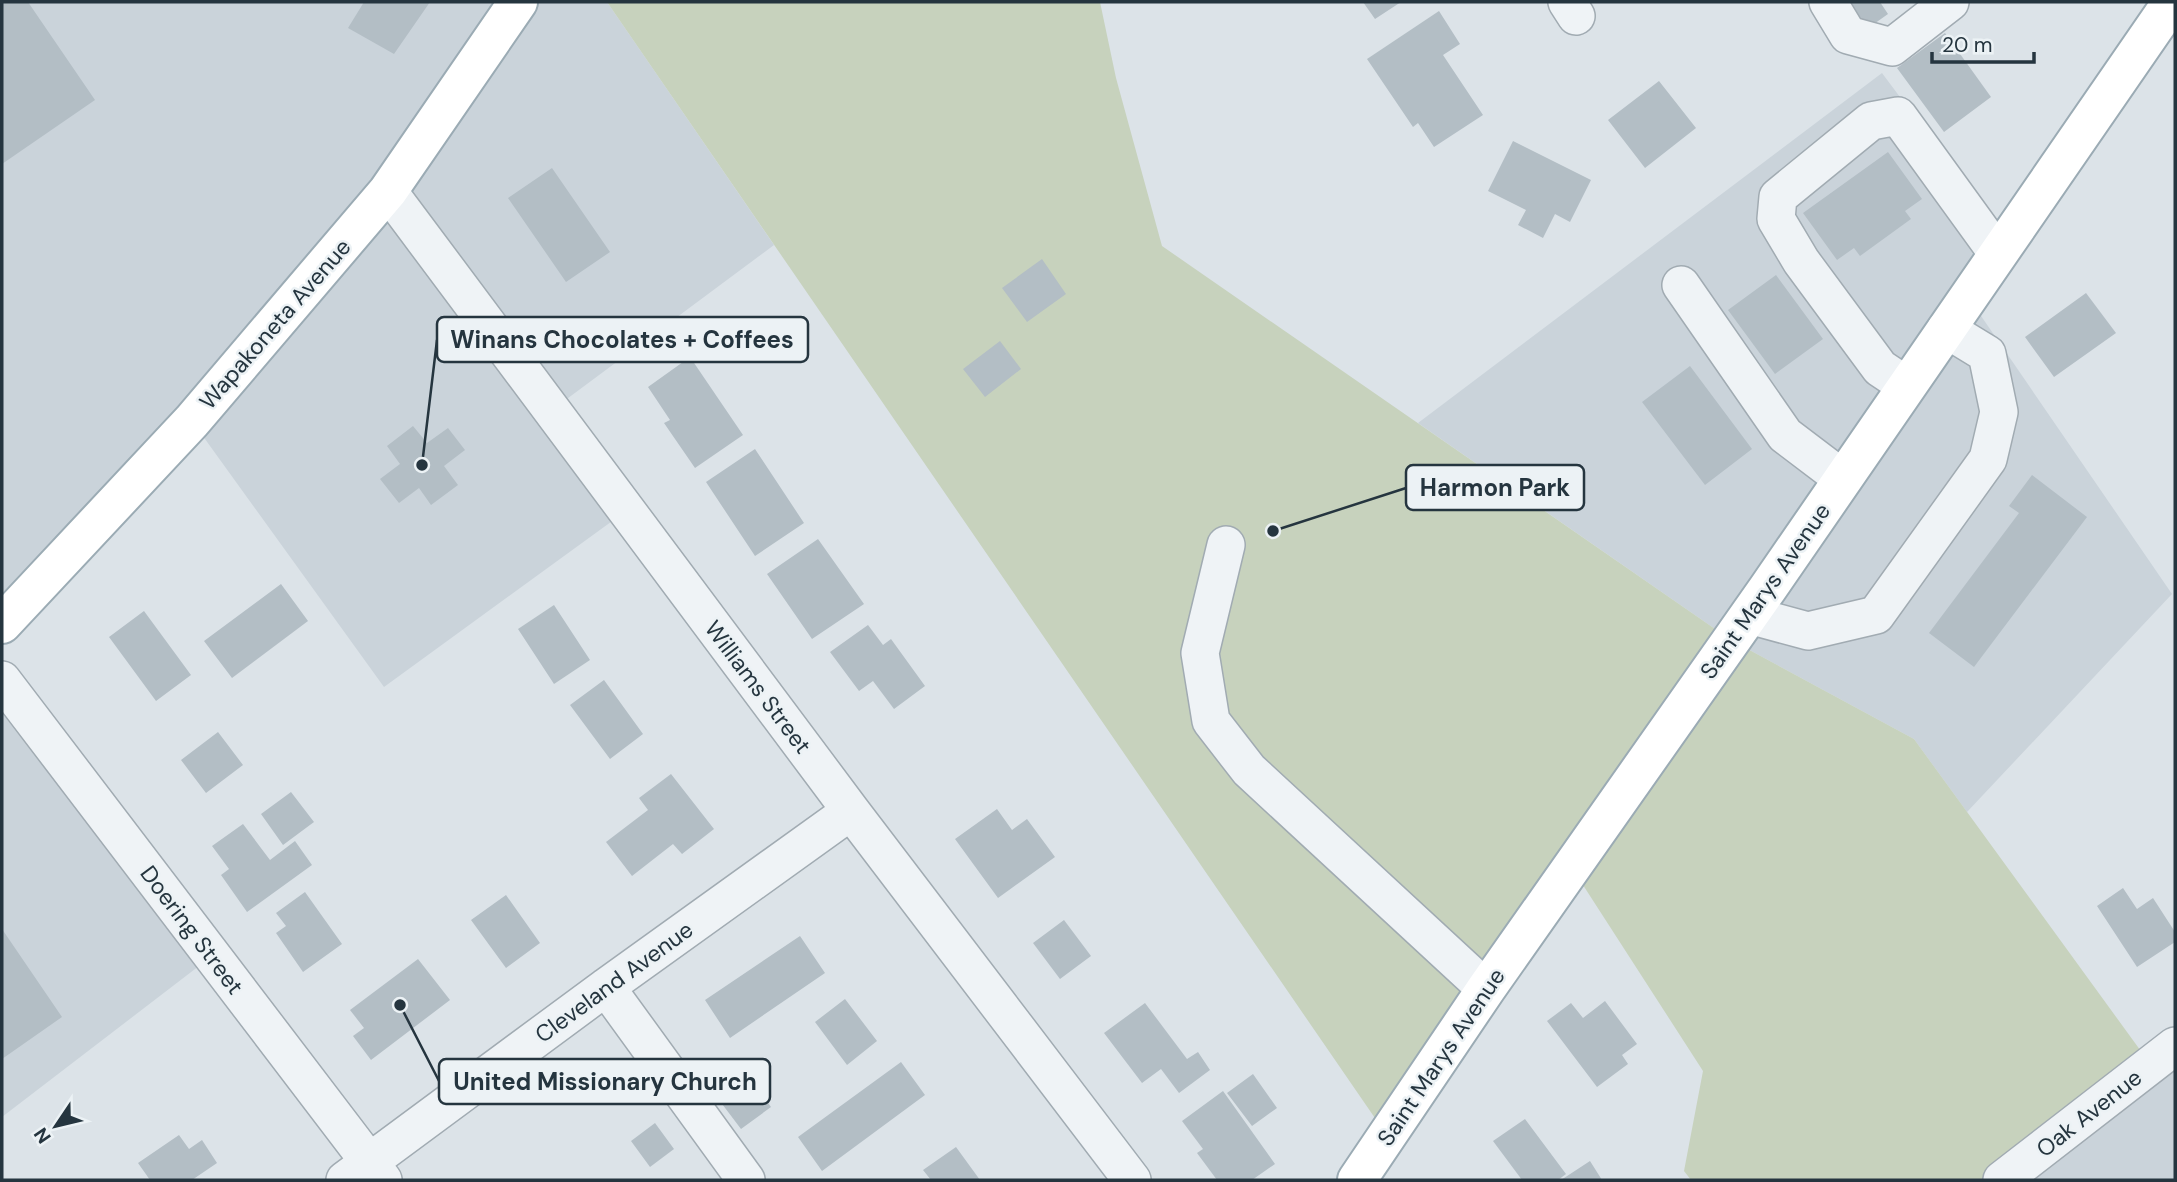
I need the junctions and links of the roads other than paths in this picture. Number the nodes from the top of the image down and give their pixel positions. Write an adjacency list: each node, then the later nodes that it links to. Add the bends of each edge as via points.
1 (518, 2): 5 (main road, Wapakoneta Avenue)
2 (1828, 2): 3 (street, via 1848,36 1892,47)
3 (1950, 2)
4 (2172, 2): 6 (main road, Saint Marys Avenue)
5 (388, 191): 13 (main road, Wapakoneta Avenue, via 192,421); 15 (street, Williams Street)
6 (1998, 254): 8 (main road, Saint Marys Avenue); 9 (street, via 1898,116 1871,121 1777,197 1776,219 1801,261 1880,368)
7 (1681, 285): 10 (street, via 1785,435)
8 (1946, 329): 9 (main road, Saint Marys Avenue); 12 (street, via 1987,354 1999,412 1987,459 1876,615 1808,631)
9 (1907, 386): 10 (main road, Saint Marys Avenue)
10 (1843, 479): 12 (main road, Saint Marys Avenue)
11 (1226, 545): 17 (street, via 1200,653 1211,720 1249,770)
12 (1749, 615): 17 (main road, Saint Marys Avenue)
13 (2, 624)
14 (2, 680): 19 (street, Doering Street)
15 (851, 811): 16 (street, Cleveland Avenue); 21 (street, Williams Street)
16 (606, 987): 19 (street, Cleveland Avenue); 20 (street)
17 (1486, 989): 22 (main road, Saint Marys Avenue)
18 (2175, 1046): 23 (street, Oak Avenue)
19 (366, 1174)
20 (746, 1180)
21 (1132, 1180)
22 (1357, 1180)
23 (2002, 1180)

